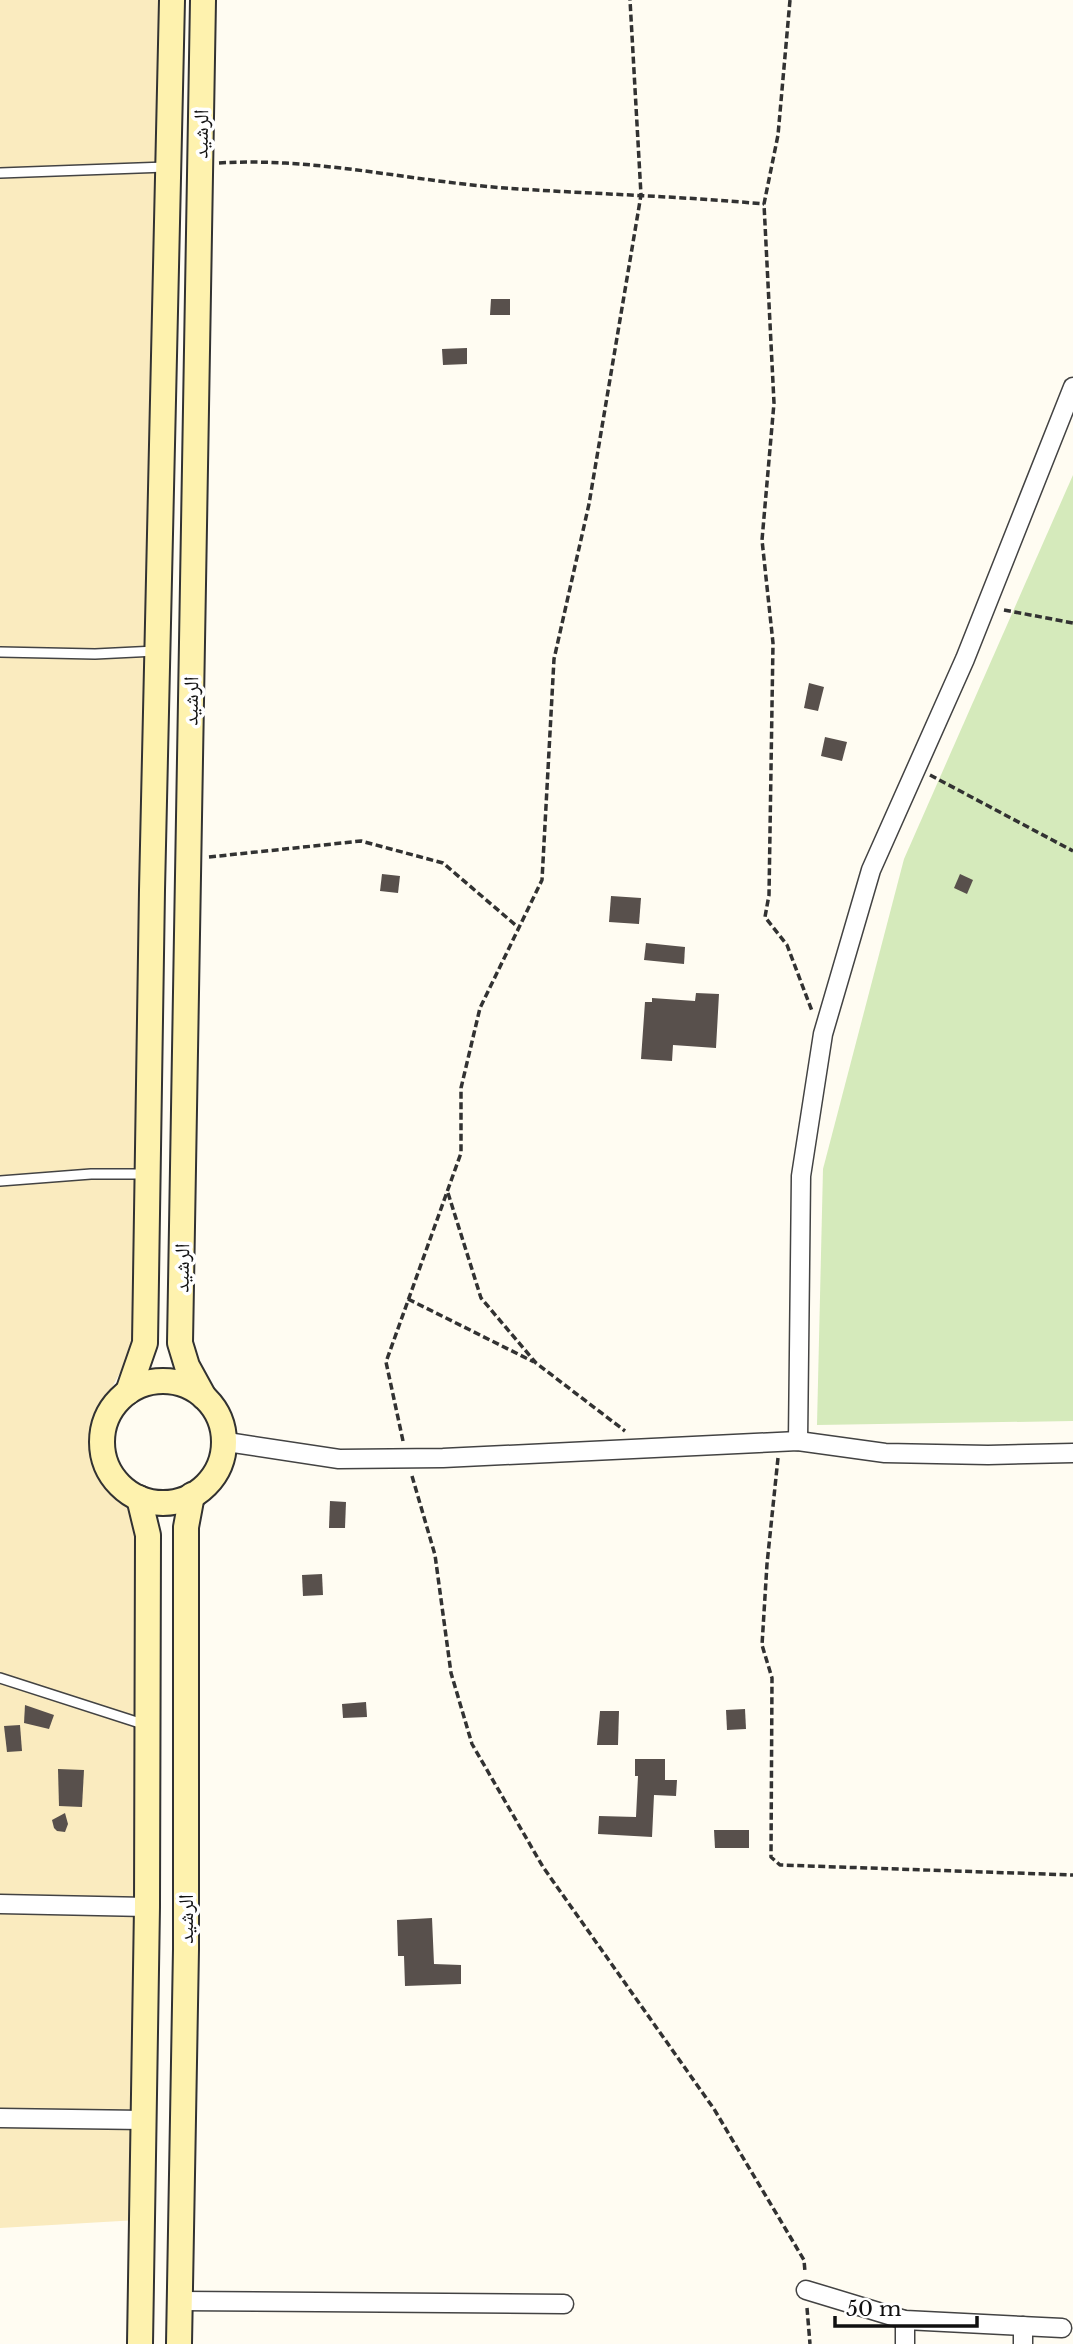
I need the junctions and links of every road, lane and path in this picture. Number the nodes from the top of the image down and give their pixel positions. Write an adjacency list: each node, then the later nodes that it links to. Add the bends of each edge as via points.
1 (172, 0): 6 (street, الرشيد)
2 (203, 0): 5 (street, الرشيد)
3 (629, 0): 8 (path)
4 (790, 0): 9 (path, via 778,135)
5 (201, 164): 8 (path, via 303,164 503,188); 17 (street, الرشيد)
6 (168, 166): 7 (lane); 13 (street, الرشيد)
7 (0, 173)
8 (641, 195): 9 (path); 18 (path, via 589,504 554,659 542,880)
9 (765, 204): 19 (path, via 774,403 762,540 773,643 765,917 787,945)
10 (1073, 387): 11 (street)
11 (985, 606): 12 (path); 15 (street)
12 (1073, 624)
13 (157, 651): 14 (lane); 20 (street, الرشيد)
14 (0, 652)
15 (916, 767): 16 (path); 19 (street, via 871,870)
16 (1073, 851)
17 (189, 860): 18 (path, via 361,841 443,863); 26 (street, الرشيد, via 180,1343)
18 (519, 928): 22 (path, via 480,1008 461,1088 461,1153)
19 (823, 1034): 27 (street, via 801,1175)
20 (148, 1174): 21 (lane); 25 (street, الرشيد, via 145,1343)
21 (0, 1181)
22 (447, 1191): 23 (path); 24 (path, via 481,1298)
23 (408, 1299): 24 (path); 31 (path, via 386,1362)
24 (536, 1363): 29 (path)
25 (128, 1392): 26 (street, via 153,1382 173,1381); 33 (street, via 107,1416 103,1457 111,1476)
26 (204, 1397): 28 (street, via 218,1415)
27 (789, 1441): 29 (street); 30 (street, via 885,1453); 36 (path, via 766,1564 762,1645 772,1678 771,1857 780,1865)
28 (227, 1442): 31 (street, via 339,1459); 32 (street, via 217,1472 204,1489)
29 (646, 1447): 31 (street)
30 (1073, 1453)
31 (407, 1458): 41 (path, via 435,1555 451,1673 472,1744 543,1867 714,2109 804,2260)
32 (192, 1495): 33 (street, via 165,1504); 42 (street, الرشيد, via 186,1527)
33 (139, 1498): 35 (street, الرشيد, via 148,1535)
34 (0, 1678): 35 (lane)
35 (147, 1725): 38 (street, الرشيد)
36 (1073, 1875)
37 (0, 1904): 38 (street)
38 (147, 1907): 40 (street, الرشيد)
39 (0, 2118): 40 (street)
40 (143, 2120): 47 (street, الرشيد)
41 (806, 2290): 44 (street); 49 (path)
42 (180, 2301): 43 (street); 48 (street, الرشيد)
43 (564, 2304)
44 (905, 2320): 45 (street); 50 (street)
45 (1023, 2326): 46 (street); 51 (street)
46 (1062, 2328)
47 (140, 2344)
48 (179, 2344)
49 (810, 2344)
50 (905, 2344)
51 (1023, 2344)

